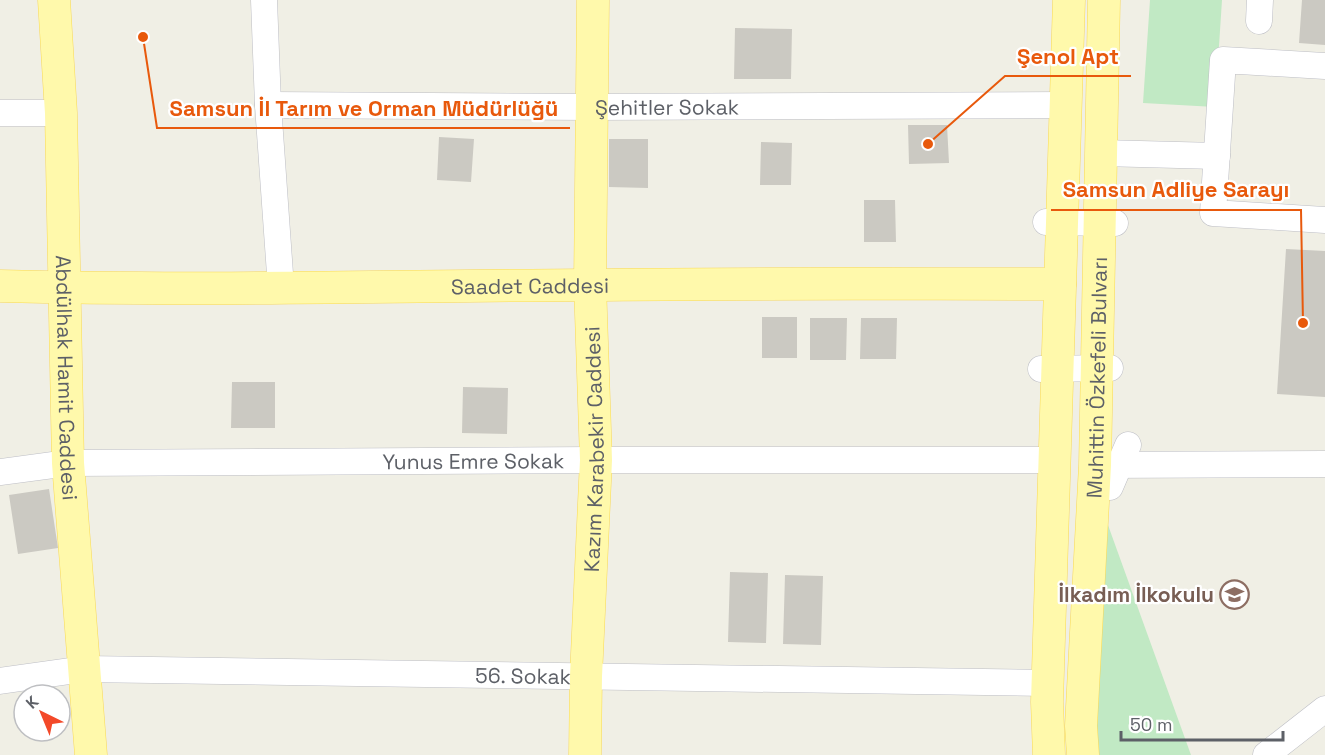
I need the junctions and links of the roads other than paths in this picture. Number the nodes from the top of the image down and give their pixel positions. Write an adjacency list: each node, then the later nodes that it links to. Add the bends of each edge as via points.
1 (54, 0): 11 (main road, Abdülhak Hamit Caddesi)
2 (264, 0): 7 (street)
3 (593, 0): 9 (main road, Kazım Karabekir Caddesi)
4 (1069, 0): 8 (main road, Muhittin Özkefeli Bulvarı)
5 (1104, 0): 12 (main road, Muhittin Özkefeli Bulvarı)
6 (1325, 66): 13 (street, via 1223,60)
7 (268, 105): 9 (street, Şehitler Sokak); 21 (street)
8 (1066, 105): 9 (street, Şehitler Sokak); 15 (main road, Muhittin Özkefeli Bulvarı)
9 (591, 107): 18 (main road, Kazım Karabekir Caddesi)
10 (0, 113): 11 (street)
11 (61, 113): 20 (main road, Abdülhak Hamit Caddesi)
12 (1101, 153): 13 (street); 16 (main road, Muhittin Özkefeli Bulvarı)
13 (1216, 156): 14 (street, via 1213,213)
14 (1325, 220)
15 (1054, 222): 16 (street); 17 (main road, Muhittin Özkefeli Bulvarı)
16 (1107, 223): 22 (main road, Muhittin Özkefeli Bulvarı)
17 (1060, 284): 18 (main road, Saadet Caddesi); 23 (main road, Muhittin Özkefeli Bulvarı)
18 (590, 285): 21 (main road, Saadet Caddesi); 24 (main road, Kazım Karabekir Caddesi)
19 (0, 286): 20 (main road, Saadet Caddesi)
20 (64, 288): 21 (main road, Saadet Caddesi); 26 (main road, Abdülhak Hamit Caddesi)
21 (281, 288)
22 (1103, 368): 23 (street); 28 (main road, Muhittin Özkefeli Bulvarı)
23 (1049, 369): 25 (main road, Muhittin Özkefeli Bulvarı)
24 (596, 460): 25 (street, Yunus Emre Sokak); 26 (street, Yunus Emre Sokak); 31 (main road, Kazım Karabekir Caddesi)
25 (1054, 460): 33 (main road, Muhittin Özkefeli Bulvarı)
26 (68, 463): 29 (street, Yunus Emre Sokak); 30 (main road, Abdülhak Hamit Caddesi)
27 (1325, 464): 28 (street)
28 (1113, 465): 38 (main road, Muhittin Özkefeli Bulvarı, via 1081,726)
29 (0, 472)
30 (84, 669): 31 (street, 56. Sokak); 32 (street, 56. Sokak); 35 (main road, Abdülhak Hamit Caddesi)
31 (586, 676): 33 (street, 56. Sokak); 36 (main road, Kazım Karabekir Caddesi)
32 (0, 681)
33 (1047, 683): 37 (main road, Muhittin Özkefeli Bulvarı)
34 (1325, 709): 39 (street)
35 (91, 755)
36 (585, 755)
37 (1048, 755)
38 (1083, 755)
39 (1266, 755)

